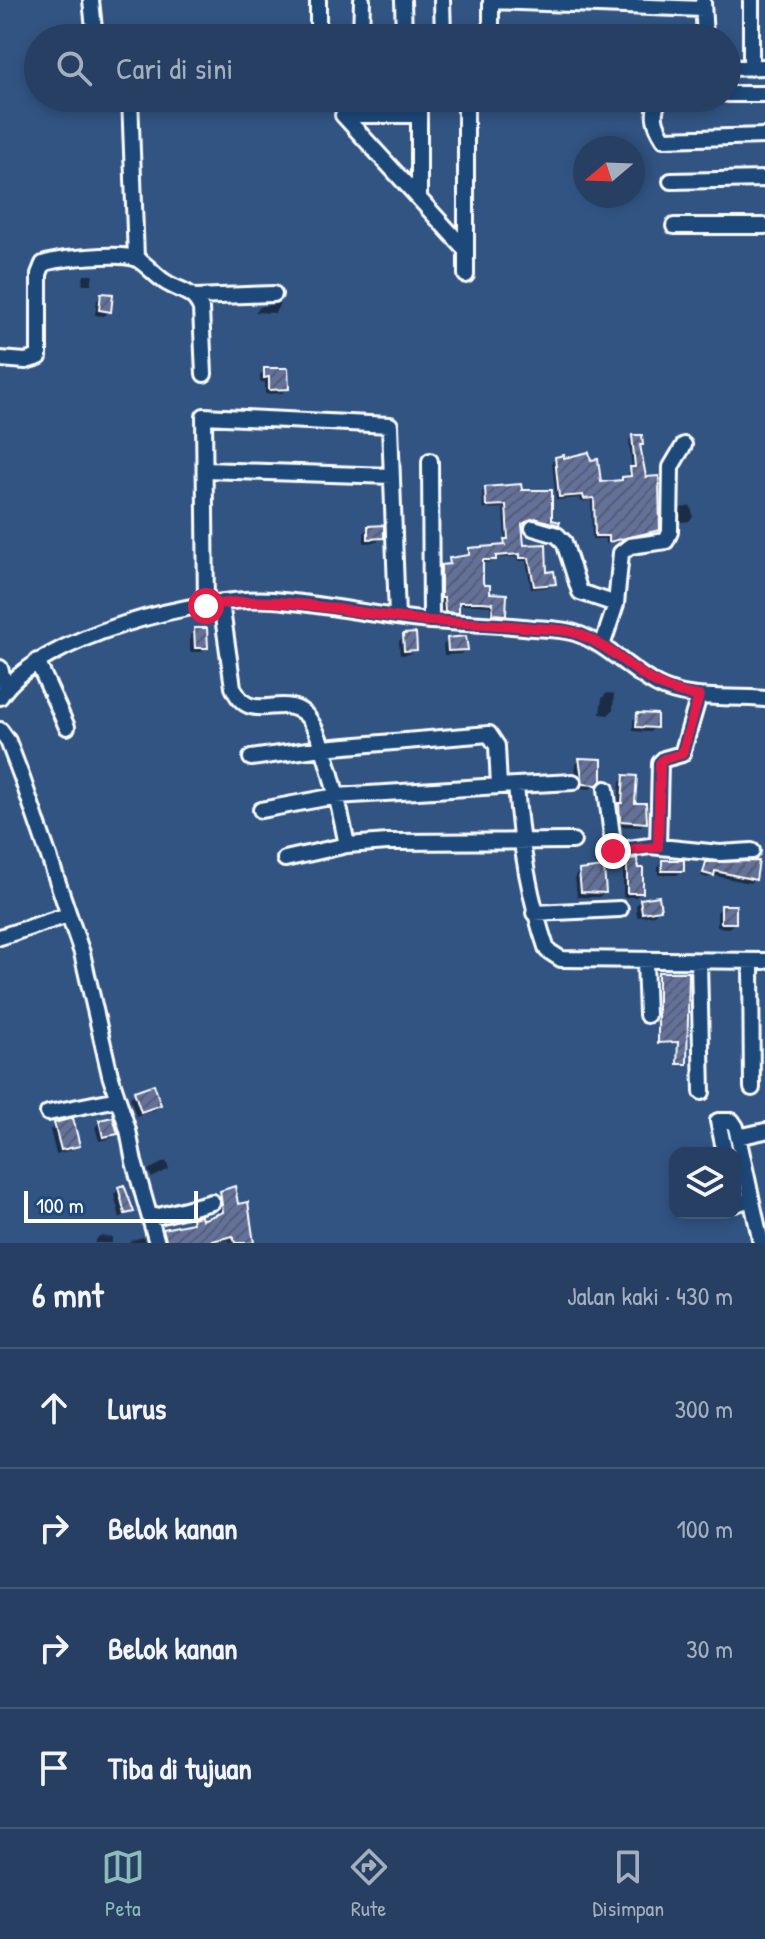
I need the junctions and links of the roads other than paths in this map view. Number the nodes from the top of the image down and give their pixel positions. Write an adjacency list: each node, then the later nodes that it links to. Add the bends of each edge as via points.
1 (91, 0): 9 (street)
2 (318, 0): 10 (street)
3 (362, 0): 11 (street)
4 (403, 0): 12 (street)
5 (442, 0): 13 (street)
6 (751, 0): 15 (street)
7 (491, 1): 8 (street); 14 (street)
8 (703, 5)
9 (94, 24)
10 (318, 24)
11 (361, 24)
12 (404, 24)
13 (443, 24)
14 (491, 24)
15 (758, 67)
16 (741, 94): 17 (street)
17 (765, 94)
18 (131, 112): 29 (street)
19 (466, 112): 28 (street)
20 (654, 112): 22 (street, via 664,139)
21 (419, 115): 25 (street); 25 (street, via 343,115)
22 (765, 136)
23 (765, 179): 24 (street)
24 (671, 181)
25 (419, 198): 28 (street)
26 (674, 226): 27 (street)
27 (765, 226)
28 (466, 250): 30 (street)
29 (136, 258): 32 (street); 33 (street, via 66,257 43,264 39,357)
30 (466, 275)
31 (274, 294): 32 (street)
32 (195, 297): 34 (street, via 201,309)
33 (0, 359)
34 (204, 374)
35 (684, 445): 40 (street, via 671,467 670,532 666,541 630,546 621,553)
36 (430, 461): 43 (street)
37 (205, 470): 38 (street); 38 (street, via 204,416 390,425); 41 (street)
38 (392, 476): 42 (street)
39 (533, 528): 40 (street, via 564,542 580,592)
40 (616, 604): 44 (street)
41 (213, 605): 42 (street, via 272,600); 45 (street, via 102,631); 52 (street, via 238,698 254,708 303,712)
42 (397, 616): 43 (street)
43 (431, 621): 44 (street, via 564,631)
44 (602, 646): 48 (street, via 658,685)
45 (37, 661): 47 (street); 50 (street)
46 (0, 668): 47 (street)
47 (3, 692)
48 (699, 696): 49 (street); 63 (street, via 682,754 660,763)
49 (765, 699)
50 (67, 727)
51 (0, 730): 68 (street, via 22,778)
52 (322, 748): 53 (street); 56 (street, via 489,734 497,746); 58 (street)
53 (251, 758)
54 (573, 782): 55 (street)
55 (516, 785): 56 (street); 61 (street)
56 (499, 786): 58 (street)
57 (606, 789): 63 (street, via 614,851)
58 (336, 796): 59 (street); 62 (street)
59 (261, 810)
60 (573, 841): 61 (street)
61 (520, 843): 62 (street); 67 (street)
62 (347, 845): 65 (street)
63 (658, 847): 64 (street)
64 (752, 851)
65 (285, 859)
66 (620, 909): 67 (street)
67 (534, 913): 70 (street, via 554,957)
68 (68, 915): 69 (street); 76 (street)
69 (0, 937)
70 (645, 961): 72 (street); 73 (street)
71 (758, 961): 72 (street); 74 (street)
72 (699, 962): 75 (street)
73 (647, 1015)
74 (752, 1088)
75 (702, 1092)
76 (118, 1099): 77 (street); 84 (street)
77 (48, 1113)
78 (765, 1131): 79 (street)
79 (738, 1137): 80 (street, via 732,1121 718,1121); 81 (street)
80 (724, 1147)
81 (751, 1199): 83 (street); 86 (street)
82 (212, 1202): 84 (street)
83 (741, 1202)
84 (151, 1218): 85 (street)
85 (157, 1243)
86 (761, 1243)

